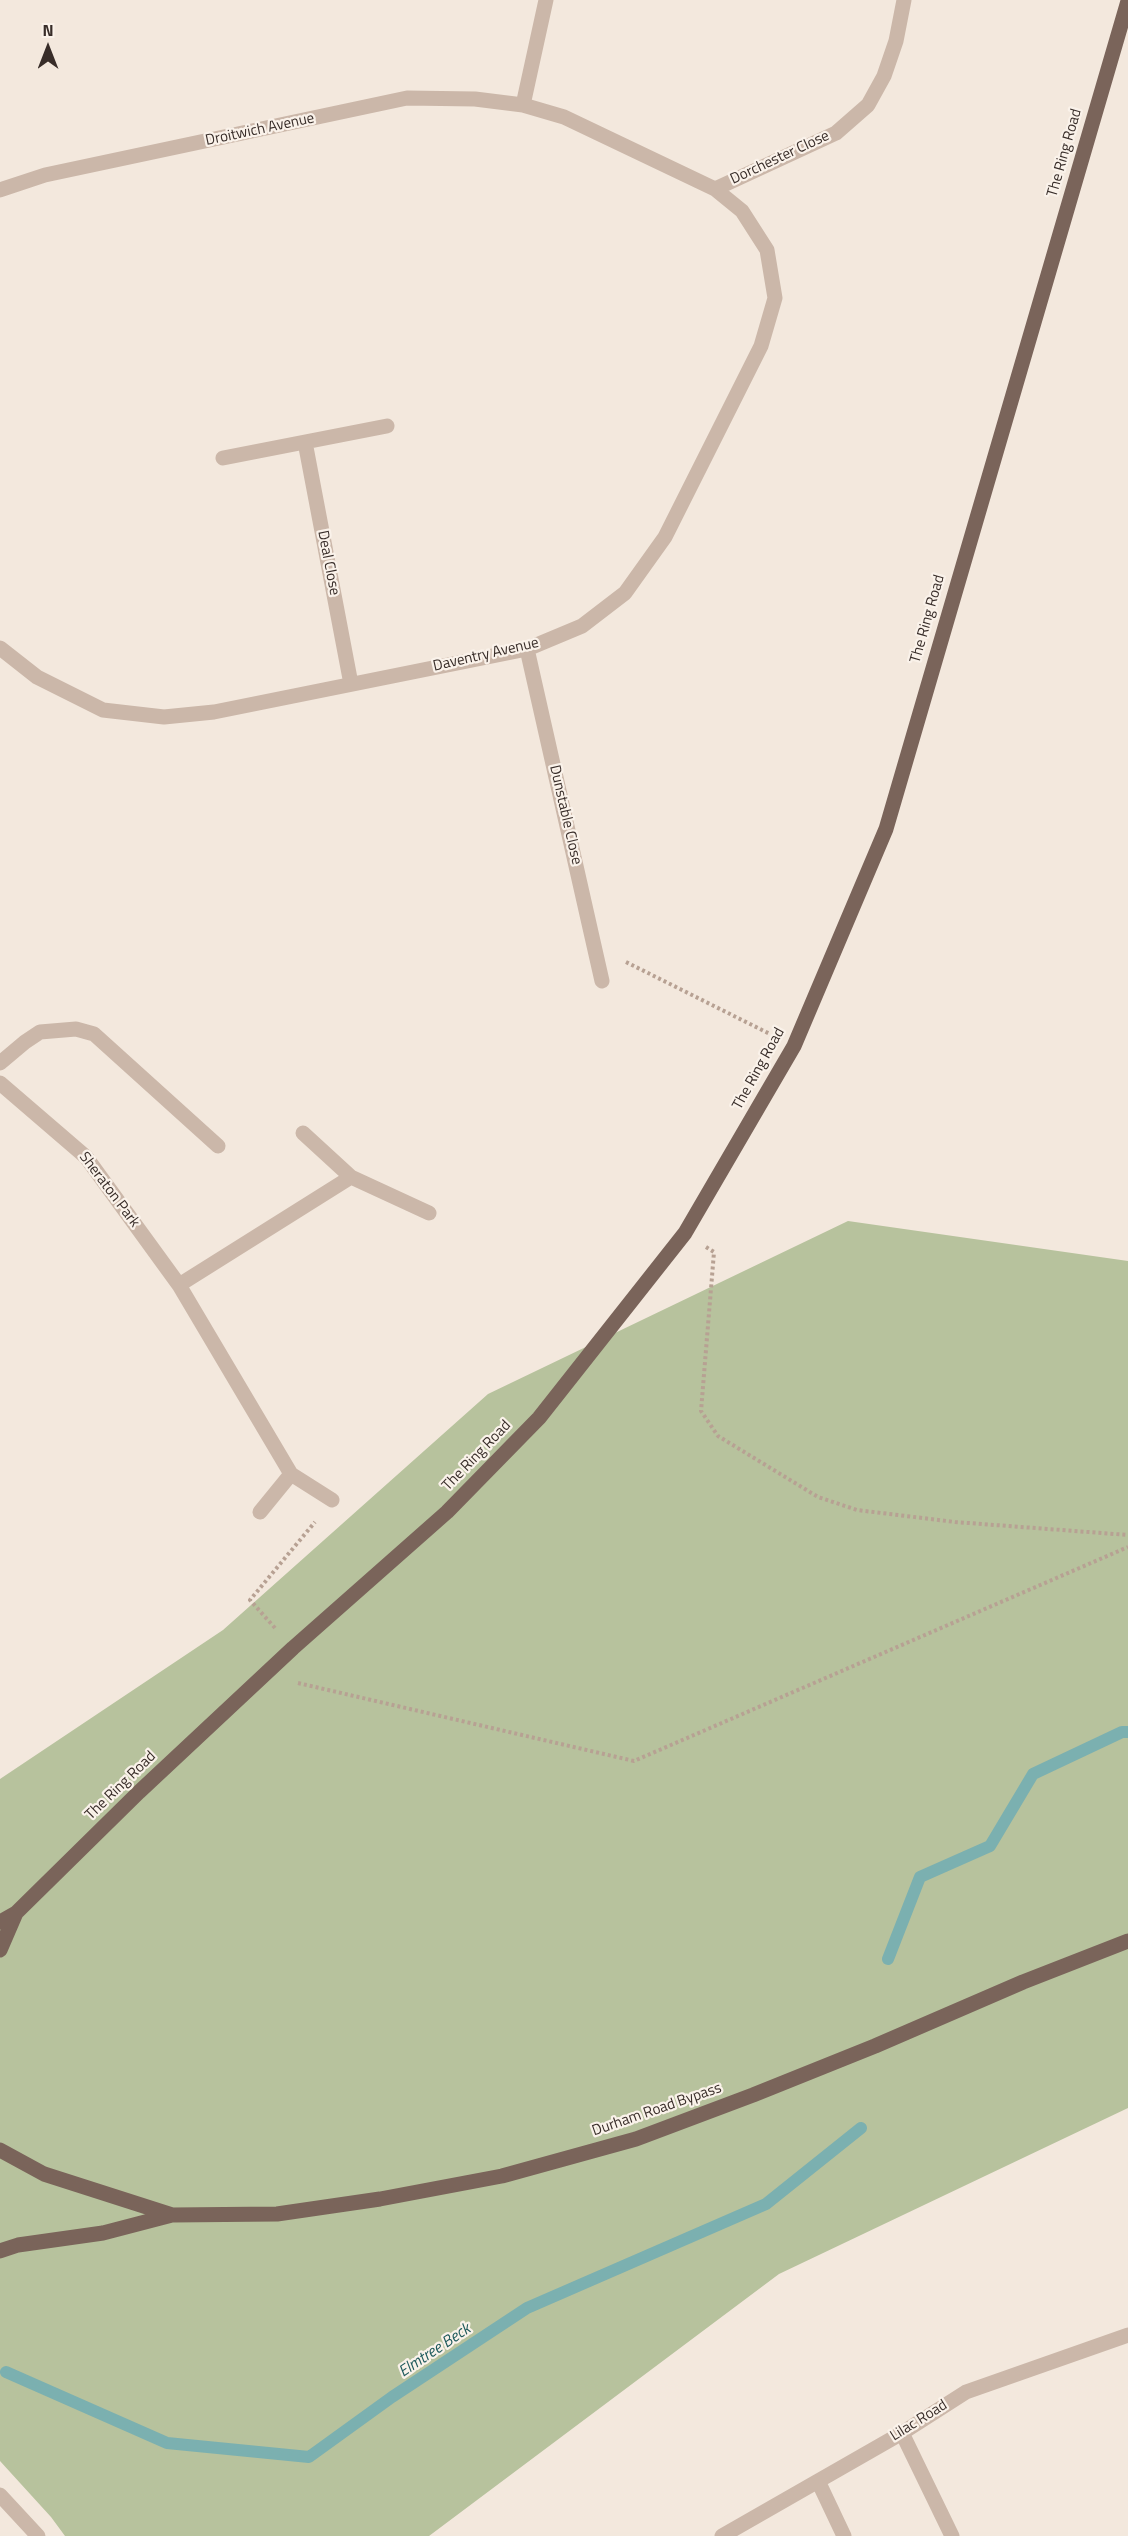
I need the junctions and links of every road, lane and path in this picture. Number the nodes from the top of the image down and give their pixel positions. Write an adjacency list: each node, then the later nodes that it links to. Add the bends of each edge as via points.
1 (546, 0): 4 (street)
2 (904, 0): 5 (street, Dorchester Close, via 884,76 868,105 836,133)
3 (1128, 1): 15 (main road, The Ring Road, via 886,829)
4 (523, 105): 5 (street, Droitwich Avenue, via 564,117); 6 (street, Droitwich Avenue, via 475,99 406,99 45,175)
5 (715, 189): 11 (street, Daventry Avenue, via 742,211 767,250 775,298 761,346 665,537 625,593 582,626)
6 (0, 190)
7 (387, 426): 8 (street)
8 (305, 442): 9 (street); 12 (street, Deal Close)
9 (223, 458)
10 (0, 648): 12 (street, Daventry Avenue, via 37,677 103,710 164,717 214,712)
11 (527, 649): 12 (street, Daventry Avenue); 13 (street, Dunstable Close)
12 (351, 684)
13 (594, 946): 14 (street, Dunstable Close); 15 (path)
14 (602, 981)
15 (794, 1046): 22 (main road, The Ring Road)
16 (0, 1063): 19 (street, via 40,1032 76,1029 94,1034)
17 (0, 1083): 23 (street, Sheraton Park, via 86,1156)
18 (303, 1133): 20 (street)
19 (218, 1146)
20 (351, 1177): 21 (street); 23 (street)
21 (429, 1213)
22 (685, 1233): 27 (path, via 714,1252 701,1411 718,1436 818,1497 857,1510); 29 (main road, The Ring Road, via 539,1418 447,1512)
23 (179, 1285): 24 (street, Sheraton Park)
24 (291, 1474): 25 (street, Sheraton Park); 26 (street)
25 (332, 1500): 29 (path, via 250,1600)
26 (260, 1512)
27 (1128, 1535)
28 (1128, 1547): 29 (path, via 634,1761 297,1684 313,1667)
29 (293, 1648): 30 (main road, The Ring Road)
30 (16, 1913): 31 (main road, The Ring Road); 33 (main road, The Ring Road)
31 (0, 1922)
32 (1128, 1941): 35 (main road, Durham Road Bypass, via 764,2091 636,2139 502,2176 380,2199 277,2214)
33 (0, 1950)
34 (0, 2150): 35 (main road, Durham Road Bypass, via 44,2174)
35 (172, 2215): 36 (main road, Durham Road Bypass, via 103,2234)
36 (0, 2251)
37 (1128, 2335): 38 (street, Lilac Road, via 966,2392)
38 (902, 2433): 39 (street, Lilac Road); 44 (street)
39 (818, 2481): 42 (street, Lilac Road); 43 (street)
40 (0, 2495): 41 (street)
41 (38, 2536)
42 (723, 2536)
43 (844, 2536)
44 (952, 2536)

